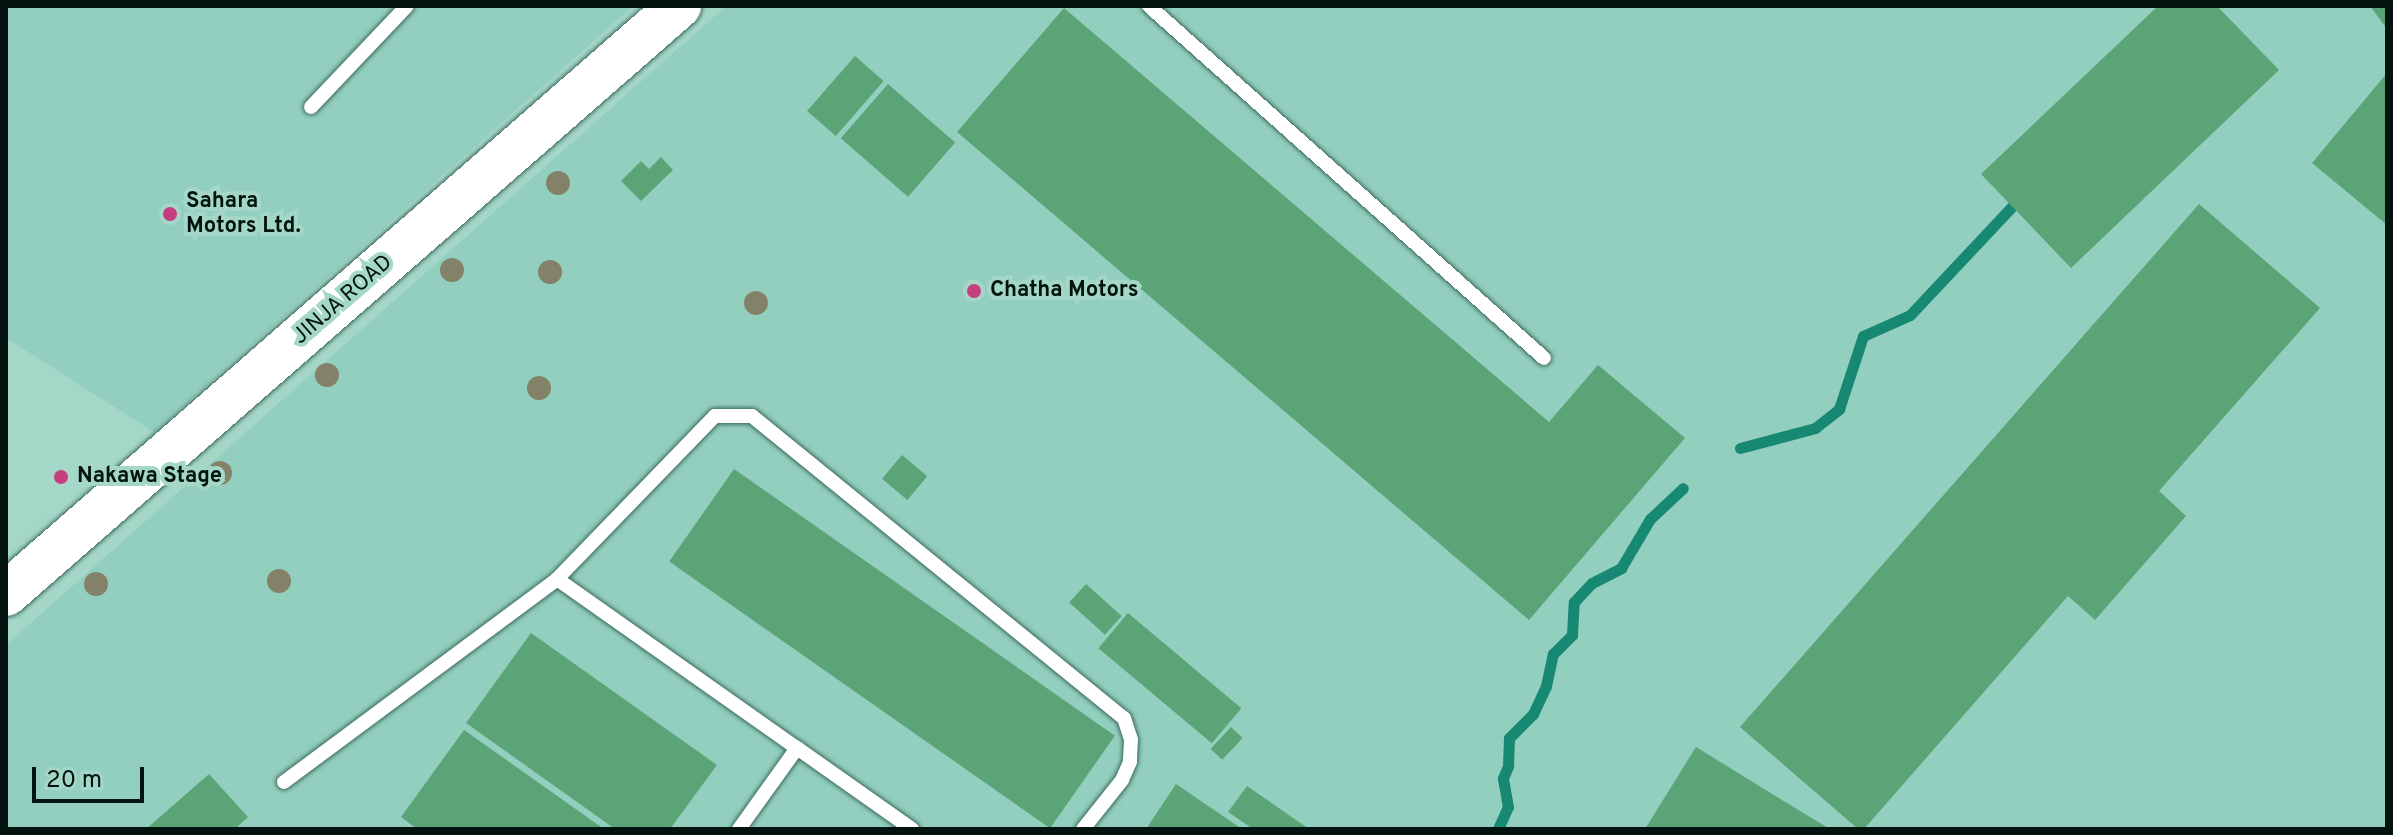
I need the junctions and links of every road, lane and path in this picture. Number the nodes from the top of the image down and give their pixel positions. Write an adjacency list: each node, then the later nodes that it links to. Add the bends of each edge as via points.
1 (407, 6): 4 (lane)
2 (679, 6): 7 (highway, JINJA ROAD)
3 (1149, 6): 5 (lane)
4 (311, 107)
5 (1544, 358)
6 (557, 579): 8 (lane); 9 (lane); 12 (lane, via 715,416 752,416 1124,718 1130,762)
7 (6, 594)
8 (797, 748): 10 (lane); 11 (lane)
9 (284, 782)
10 (739, 829)
11 (912, 829)
12 (1083, 829)

